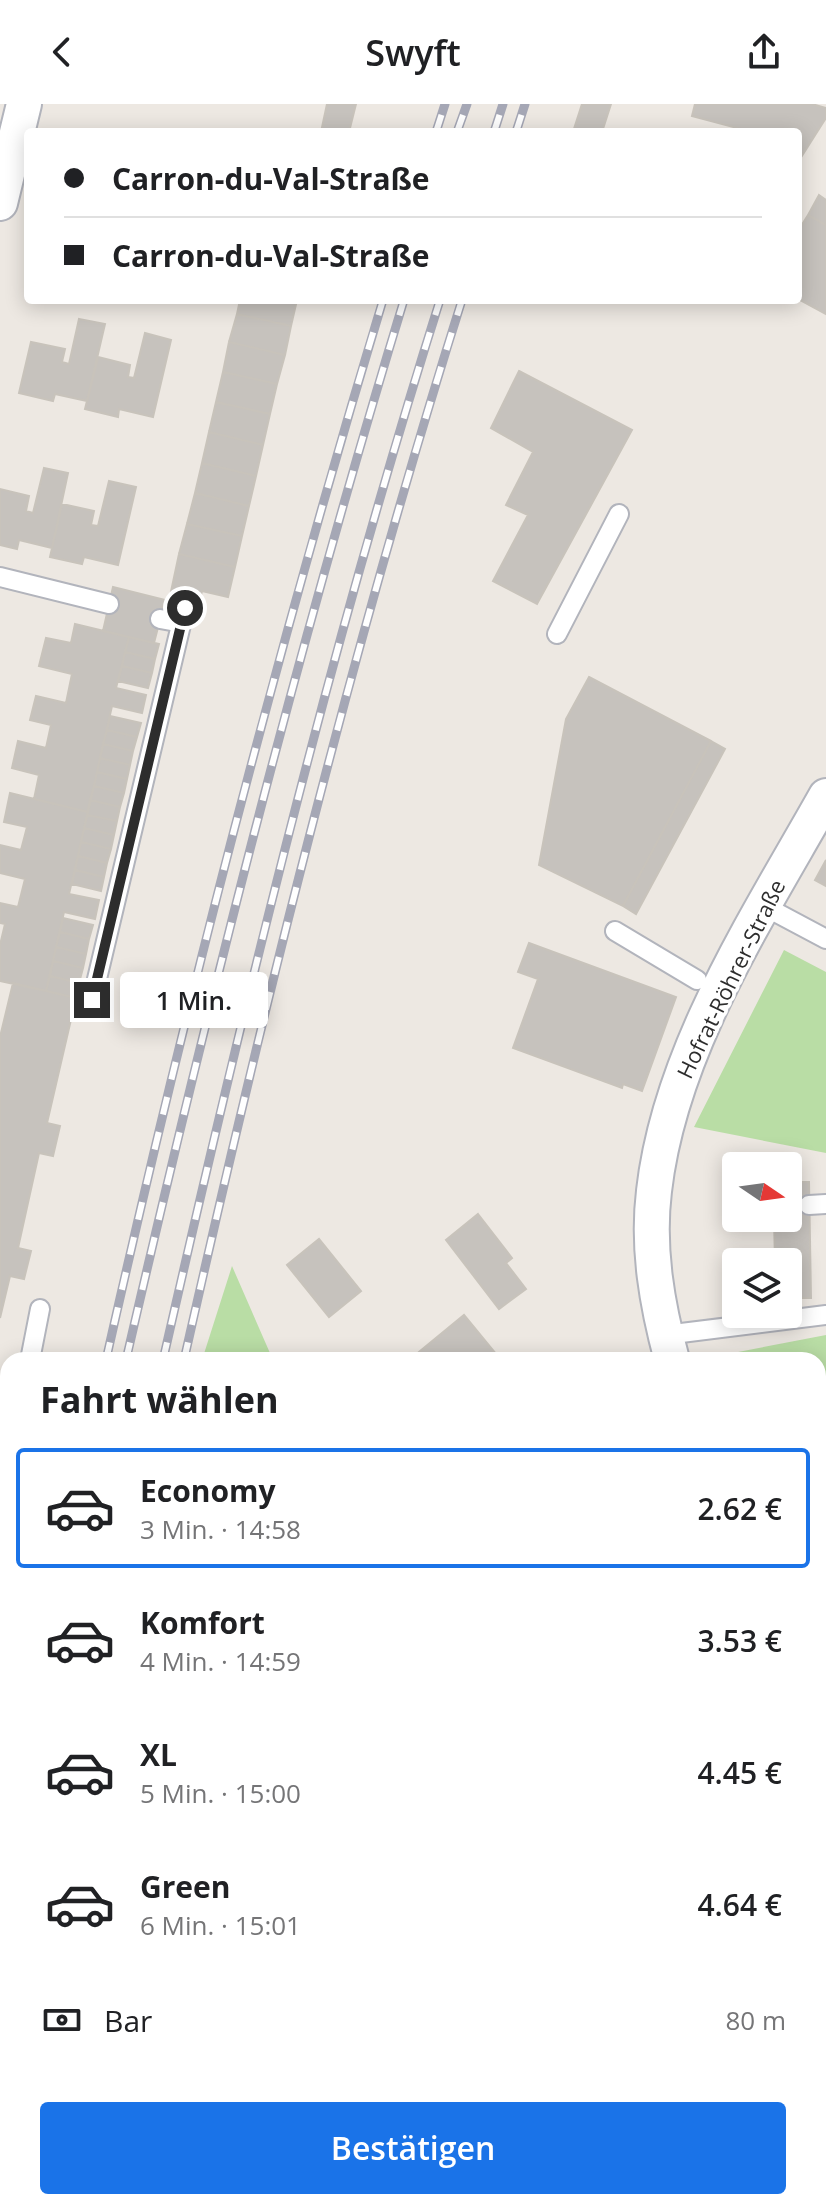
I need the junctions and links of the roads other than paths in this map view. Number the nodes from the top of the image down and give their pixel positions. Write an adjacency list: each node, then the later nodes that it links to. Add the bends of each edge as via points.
1 (24, 104): 2 (street)
2 (0, 203)
3 (619, 514): 7 (lane)
4 (0, 577): 5 (lane)
5 (109, 604)
6 (160, 619): 13 (lane, via 184,616)
7 (557, 634)
8 (826, 796): 9 (street, Hofrat-Röhrer-Straße)
9 (764, 906): 11 (lane); 16 (street, Hofrat-Röhrer-Straße, via 695,1042 660,1149 653,1193 653,1259)
10 (615, 931): 12 (lane)
11 (826, 939)
12 (697, 980)
13 (92, 1000)
14 (40, 1309): 17 (lane)
15 (826, 1315): 16 (lane)
16 (668, 1348)
17 (32, 1352)

